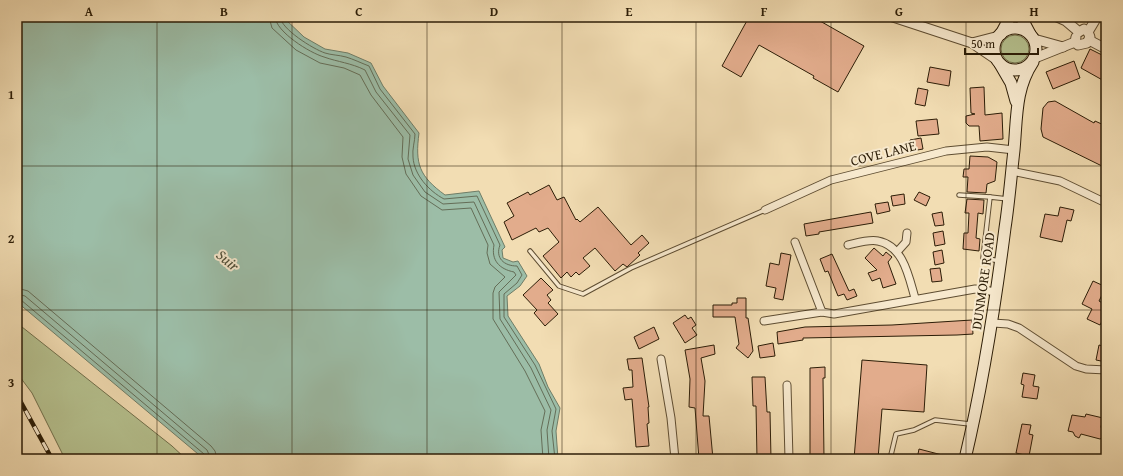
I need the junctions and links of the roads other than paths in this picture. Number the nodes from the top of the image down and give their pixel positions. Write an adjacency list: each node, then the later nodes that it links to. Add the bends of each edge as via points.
1 (1010, 17): 8 (main road)
2 (1021, 17): 9 (main road)
3 (1057, 17): 6 (street)
4 (1097, 17): 7 (street)
5 (896, 18): 10 (street)
6 (1068, 19): 7 (street)
7 (1085, 34): 11 (street, via 1076,36 1075,42); 12 (street)
8 (1000, 35): 9 (main road, via 1017,28); 10 (street); 14 (main road, via 994,46)
9 (1032, 37): 11 (street); 13 (main road, via 1037,51)
10 (972, 43): 14 (street)
11 (1063, 47): 13 (street)
12 (1106, 49)
13 (1034, 60): 14 (main road, via 1020,70 1007,69); 15 (main road, DUNMORE ROAD, via 1022,83)
14 (998, 62): 15 (main road, DUNMORE ROAD, via 1011,83)
15 (1016, 104): 16 (main road, DUNMORE ROAD)
16 (1014, 150): 17 (main road, DUNMORE ROAD); 22 (street, COVE LANE, via 987,147 946,152 831,180)
17 (1012, 171): 20 (main road, DUNMORE ROAD); 21 (street, via 1060,181)
18 (959, 195): 19 (lane)
19 (990, 198): 20 (lane); 28 (lane, via 983,258)
20 (1008, 199): 28 (main road, DUNMORE ROAD)
21 (1106, 203)
22 (765, 210): 26 (lane, via 630,268 583,294 559,286)
23 (907, 233): 27 (street, via 906,242)
24 (795, 242): 31 (street)
25 (848, 245): 27 (street, via 878,241 889,245)
26 (530, 251)
27 (897, 252): 30 (street, via 905,265)
28 (1001, 261): 29 (main road, DUNMORE ROAD)
29 (997, 292): 30 (street, via 975,289); 33 (main road, DUNMORE ROAD)
30 (915, 298): 31 (street, via 834,314)
31 (822, 312): 32 (street)
32 (764, 321)
33 (993, 323): 35 (street, via 1019,328 1076,366); 37 (main road, DUNMORE ROAD)
34 (661, 359): 39 (street)
35 (1106, 370)
36 (787, 385): 40 (street)
37 (973, 424): 38 (main road, DUNMORE ROAD); 41 (lane, via 936,420 914,430 896,434)
38 (968, 458)
39 (675, 459)
40 (789, 459)
41 (890, 459)

